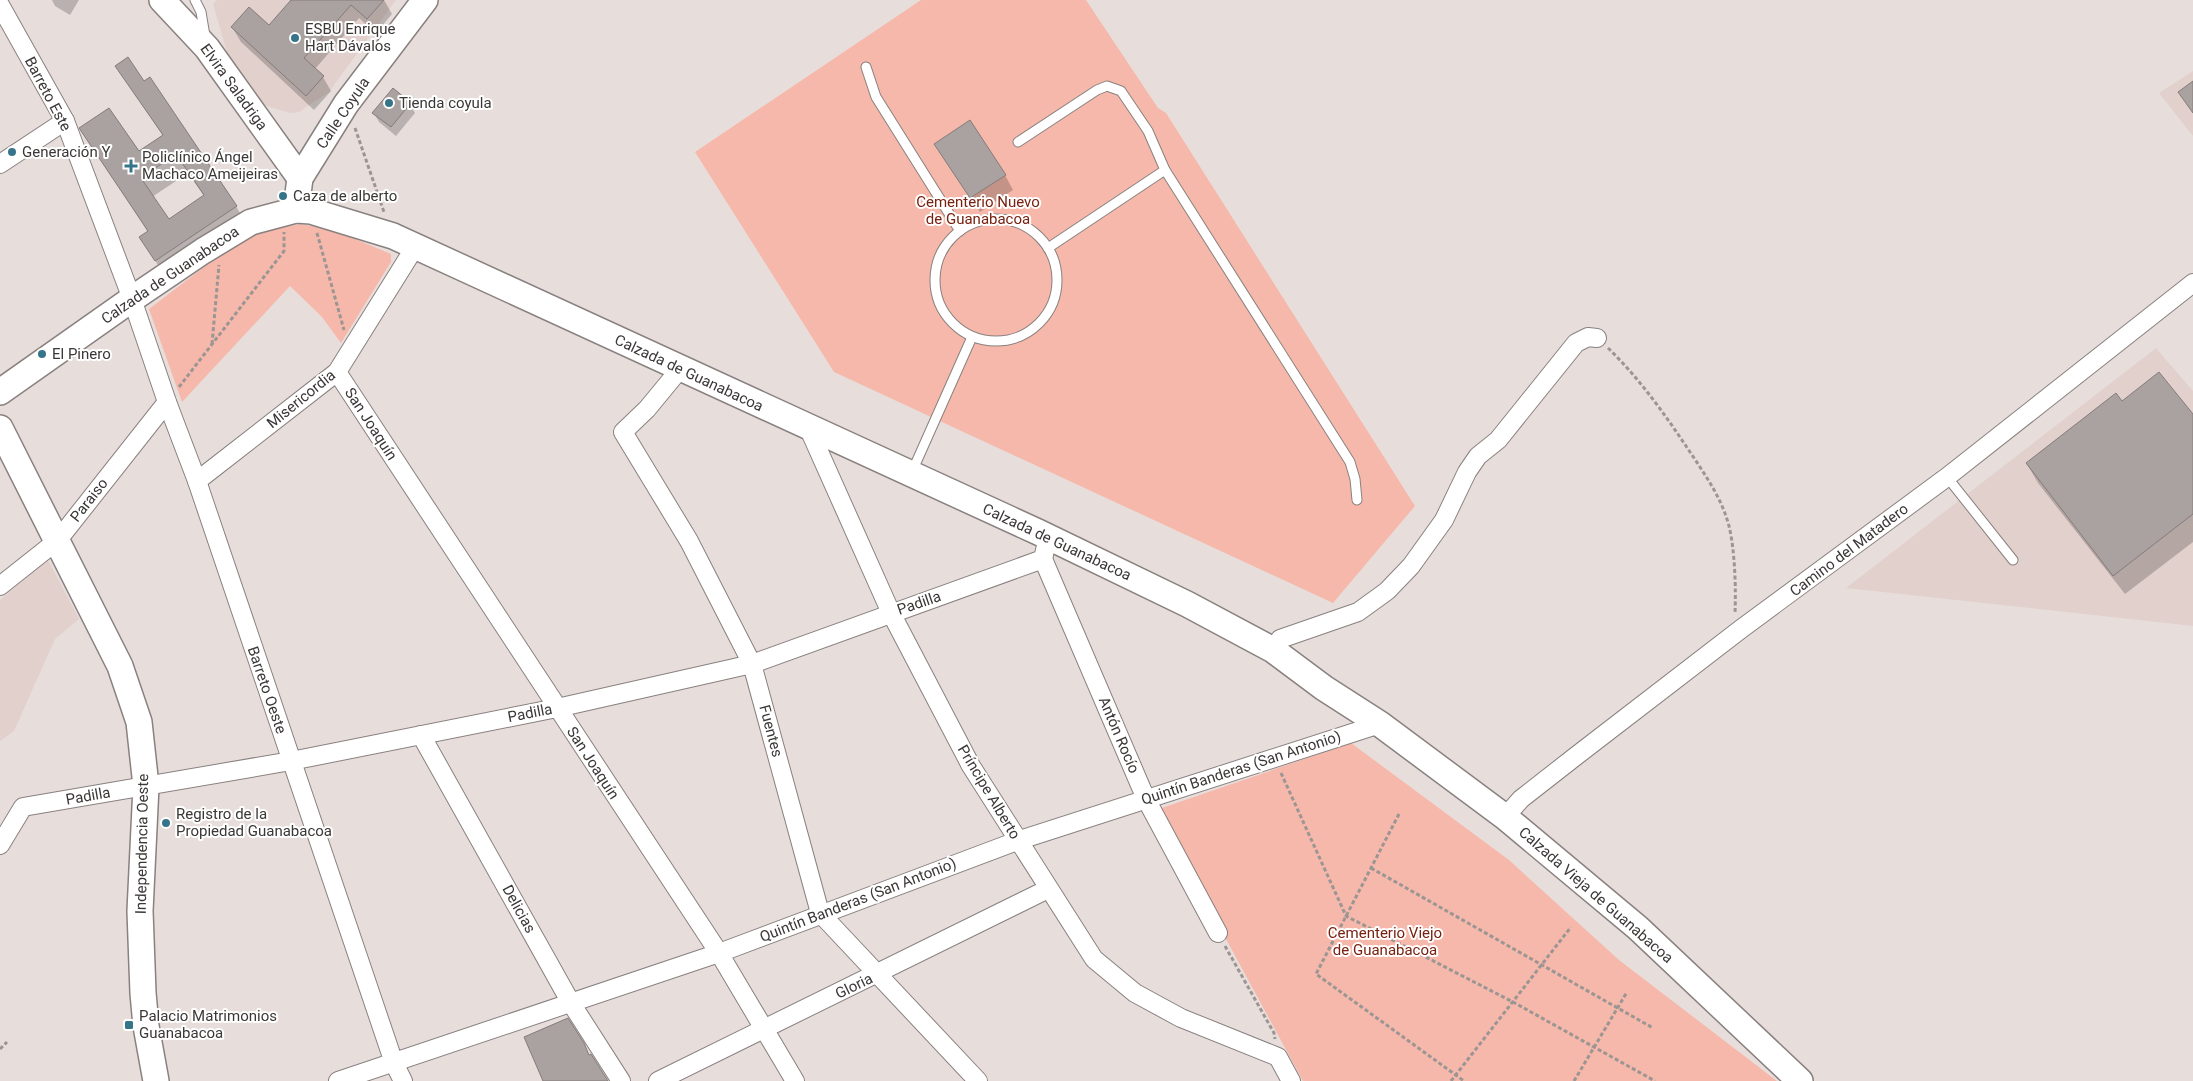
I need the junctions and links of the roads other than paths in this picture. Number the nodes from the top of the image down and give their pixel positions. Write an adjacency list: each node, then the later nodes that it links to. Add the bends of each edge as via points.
1 (162, 0): 5 (main road, Elvira Saladriga)
2 (195, 0): 5 (lane, via 201,12)
3 (425, 0): 11 (main road, Calle Coyula, via 346,104)
4 (0, 5): 7 (street, Barreto Este)
5 (207, 48): 11 (main road, Elvira Saladriga)
6 (866, 67): 13 (lane, via 876,97)
7 (65, 121): 9 (street); 17 (street, Barreto Este)
8 (1018, 142): 10 (lane, via 1107,86 1121,91 1148,131)
9 (0, 164)
10 (1165, 170): 15 (lane); 29 (lane, via 1350,462)
11 (300, 178): 12 (main road, Calle Coyula)
12 (295, 212): 14 (main road, Calzada de Guanabacoa, via 393,236); 17 (main road, Calzada de Guanabacoa, via 251,222)
13 (960, 231): 15 (lane, via 980,221 1013,222 1033,232); 18 (lane, via 940,255 935,287 947,317)
14 (415, 247): 20 (main road, Calzada de Guanabacoa); 21 (street, Misericordia)
15 (1048, 248): 18 (lane, via 1056,269 1056,290 1049,311 1042,320 1035,328 1016,338 994,342)
16 (2193, 283): 27 (street, Camino del Matadero)
17 (132, 299): 22 (main road, Calzada de Guanabacoa); 23 (street, Barreto Oeste)
18 (972, 337): 26 (lane)
19 (1597, 338): 35 (street, via 1588,337 1576,343 1498,440 1478,456 1444,520 1411,566 1387,591 1358,612 1280,639)
20 (680, 369): 24 (main road, Calzada de Guanabacoa); 36 (street, Fuentes, via 623,432 689,541)
21 (337, 372): 28 (street, Misericordia); 37 (street, San Joaquín)
22 (0, 392)
23 (167, 402): 28 (street, Barreto Oeste); 30 (street, Paraiso)
24 (808, 427): 26 (main road, Calzada de Guanabacoa); 34 (street, Príncipe Alberto)
25 (0, 428): 30 (main road, Independencia Oeste)
26 (911, 474): 31 (main road, Calzada de Guanabacoa)
27 (1947, 477): 32 (lane); 43 (street, Camino del Matadero, via 1741,629 1521,799)
28 (197, 481): 40 (street, Barreto Oeste)
29 (1357, 500)
30 (58, 540): 33 (street, Paraiso); 41 (main road, Independencia Oeste, via 120,666 139,722)
31 (1046, 548): 34 (street, Padilla); 35 (main road, Calzada de Guanabacoa, via 1187,604); 42 (street, Antón Rocío)
32 (2013, 560)
33 (0, 586)
34 (891, 613): 36 (street, Padilla); 44 (street, Príncipe Alberto, via 971,766)
35 (1273, 650): 38 (main road, Calzada de Guanabacoa)
36 (752, 664): 37 (street, Padilla); 47 (street, Fuentes)
37 (557, 708): 39 (street, Padilla); 49 (street, San Joaquín)
38 (1380, 724): 42 (street, Quintín Banderas (San Antonio)); 43 (main road, Calzada Vieja de Guanabacoa)
39 (421, 735): 40 (street, Padilla); 51 (street, Delicias)
40 (290, 761): 41 (street, Padilla); 53 (street, Barreto Oeste)
41 (146, 786): 45 (street, Padilla, via 23,807); 54 (main road, Independencia Oeste, via 140,920 146,1026)
42 (1146, 799): 44 (street, Quintín Banderas (San Antonio)); 48 (street, Antón Rocío)
43 (1505, 817): 62 (main road, Calzada Vieja de Guanabacoa, via 1638,928)
44 (1017, 841): 46 (street, Príncipe Alberto); 47 (street, Quintín Banderas (San Antonio))
45 (0, 844)
46 (1048, 890): 50 (street, Gloria); 61 (street, Príncipe Alberto, via 1094,959 1135,993 1181,1018 1278,1057)
47 (820, 914): 49 (street, Quintín Banderas (San Antonio)); 50 (street, Fuentes)
48 (1218, 933)
49 (719, 953): 51 (street, Quintín Banderas (San Antonio)); 52 (street, San Joaquín)
50 (876, 975): 52 (street, Gloria); 60 (street, Fuentes)
51 (572, 1003): 53 (street, Quintín Banderas (San Antonio)); 57 (street, Delicias)
52 (763, 1030): 58 (street, Gloria); 59 (street, San Joaquín)
53 (394, 1063): 55 (street, Quintín Banderas (San Antonio)); 56 (street, Barreto Oeste)
54 (156, 1081)
55 (338, 1081)
56 (403, 1081)
57 (621, 1081)
58 (658, 1081)
59 (795, 1081)
60 (978, 1081)
61 (1291, 1081)
62 (1800, 1081)

